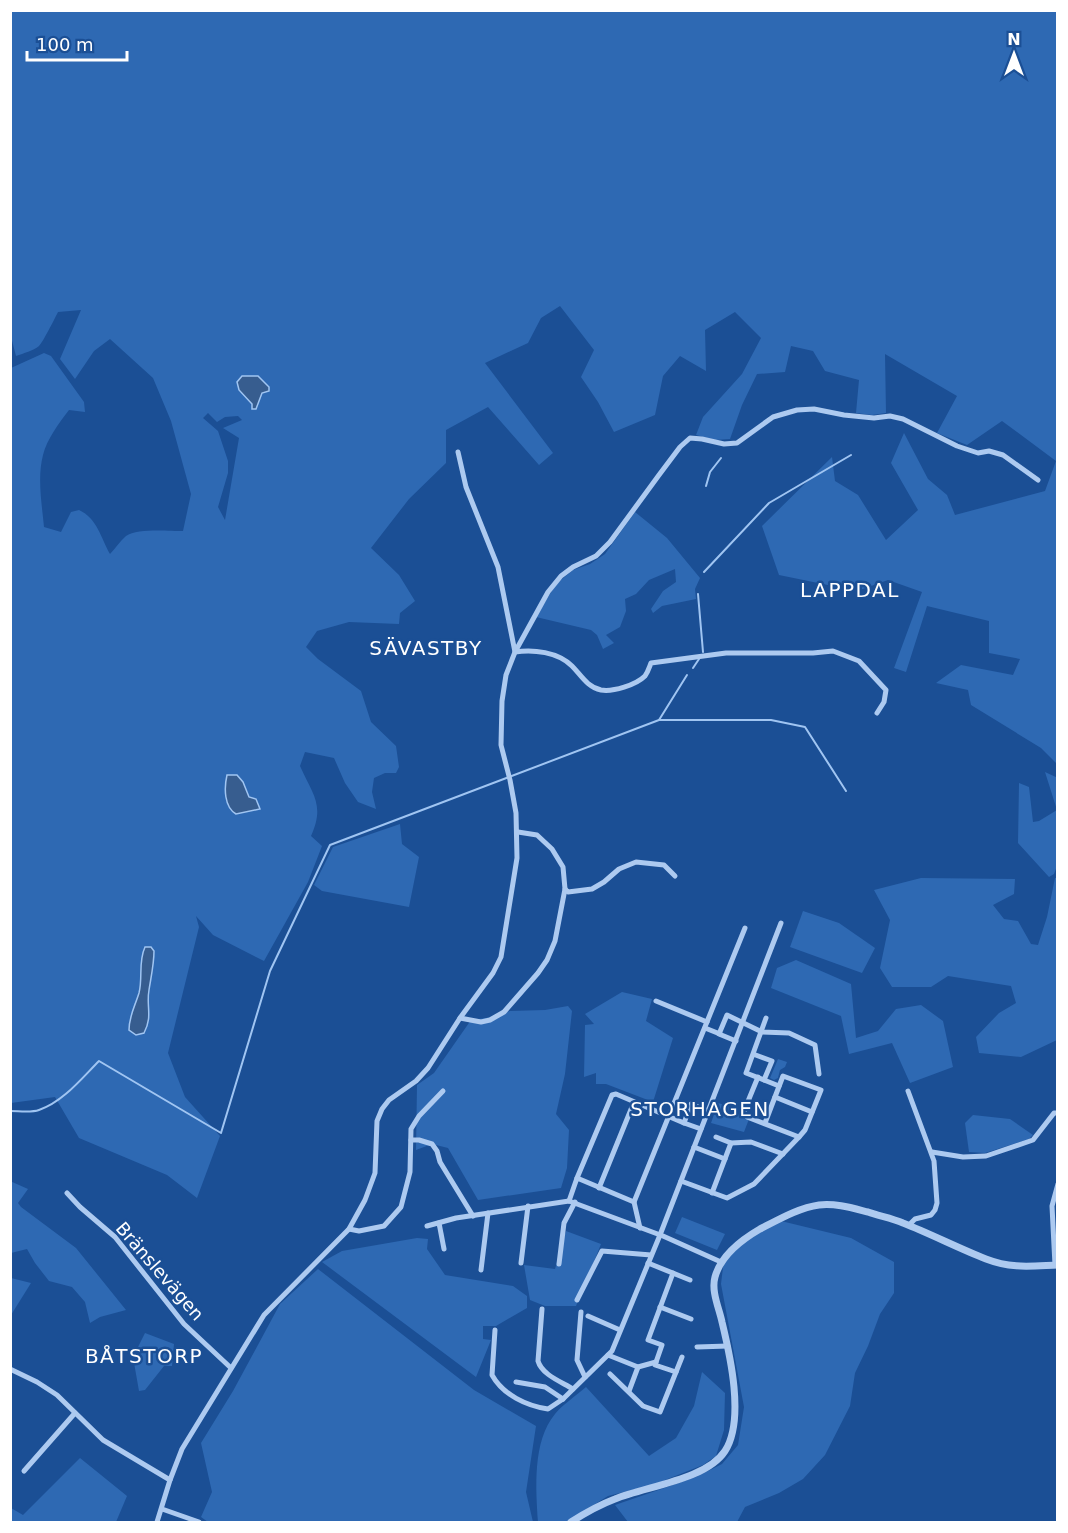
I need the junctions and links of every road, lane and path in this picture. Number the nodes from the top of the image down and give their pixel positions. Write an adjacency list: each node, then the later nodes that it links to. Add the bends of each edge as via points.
1 (458, 452): 3 (street, via 465,487 498,567)
2 (1038, 480): 3 (street, via 1003,455 957,446 890,416 874,418 797,410 773,417 737,443 690,438 610,542 596,556 561,576)
3 (515, 652): 4 (street, via 530,650 551,655 571,665 583,681 600,690 639,680 651,663 726,653 833,651 859,661 886,690); 5 (street, via 501,705 501,745)
4 (877, 713)
5 (518, 832): 7 (street, via 537,835 552,849 563,867); 13 (street, via 501,957 494,973)
6 (675, 876): 7 (street, via 664,865 636,862 619,868 592,889)
7 (565, 889): 13 (street, via 555,941 547,960 524,992 490,1020)
8 (781, 923): 15 (street)
9 (745, 928): 11 (street)
10 (656, 1001): 16 (street)
11 (712, 1010): 12 (street); 16 (street)
12 (727, 1015): 15 (street); 18 (street)
13 (460, 1018): 58 (street, via 429,1068 382,1109 377,1121 375,1173)
14 (766, 1018): 17 (street)
15 (744, 1022): 17 (street); 19 (street)
16 (706, 1025): 18 (street); 31 (street)
17 (762, 1032): 20 (street); 21 (street, via 789,1034 814,1045)
18 (720, 1034): 19 (street)
19 (736, 1041): 28 (street)
20 (753, 1053): 22 (street, via 746,1072); 22 (street, via 771,1061)
21 (819, 1074)
22 (761, 1078): 23 (street); 33 (street, via 744,1111 747,1117)
23 (779, 1086): 26 (street); 29 (street, via 783,1076 820,1090)
24 (443, 1090): 37 (street, via 418,1116 411,1129)
25 (908, 1091): 40 (street)
26 (775, 1097): 29 (street); 33 (street)
27 (634, 1102): 31 (street); 43 (street, via 616,1094 609,1099); 46 (street)
28 (708, 1111): 32 (street, via 691,1104); 34 (street)
29 (812, 1112): 36 (street)
30 (1058, 1113): 40 (street, via 1033,1140 986,1156)
31 (669, 1117): 32 (street); 50 (street)
32 (684, 1123): 34 (street)
33 (765, 1123): 36 (street)
34 (701, 1130): 39 (street)
35 (716, 1137): 38 (street)
36 (799, 1137): 41 (street)
37 (411, 1140): 53 (street, via 432,1144); 58 (street, via 410,1172 401,1207 384,1226 358,1232)
38 (731, 1143): 41 (street, via 751,1142); 42 (street)
39 (694, 1147): 42 (street); 44 (street)
40 (932, 1152): 55 (street, via 935,1210)
41 (783, 1154): 47 (street, via 754,1184 728,1198)
42 (725, 1159): 47 (street)
43 (576, 1179): 46 (street); 49 (street)
44 (681, 1181): 47 (street); 59 (street)
45 (1058, 1184): 66 (street, via 1052,1206)
46 (599, 1188): 50 (street)
47 (712, 1192)
48 (67, 1193): 84 (street, Bränslevägen, via 114,1237 184,1324)
49 (572, 1202): 51 (street); 57 (street); 65 (street, via 564,1223)
50 (634, 1202): 57 (street)
51 (528, 1206): 52 (street); 63 (street)
52 (488, 1213): 53 (street); 67 (street)
53 (472, 1216): 54 (street)
54 (440, 1223): 56 (street); 60 (street)
55 (909, 1225): 62 (street, via 837,1205 819,1205 798,1210 747,1236); 66 (street, via 988,1260 1033,1268)
56 (427, 1226)
57 (640, 1228): 59 (street)
58 (349, 1229): 84 (street, via 264,1315)
59 (660, 1235): 61 (street); 62 (street)
60 (444, 1249)
61 (651, 1255): 64 (street); 70 (street, via 602,1251)
62 (721, 1262): 78 (street, via 714,1279 715,1292)
63 (521, 1263)
64 (648, 1263): 68 (street); 77 (street)
65 (559, 1264)
66 (1056, 1265)
67 (481, 1270)
68 (674, 1274): 69 (street); 71 (street)
69 (690, 1280)
70 (577, 1300)
71 (660, 1308): 75 (street); 82 (street, via 648,1340 662,1345)
72 (542, 1309): 90 (street, via 539,1366)
73 (581, 1312): 88 (street, via 577,1360)
74 (588, 1316): 77 (street)
75 (691, 1318)
76 (495, 1330): 92 (street, via 495,1381 540,1411)
77 (620, 1330): 80 (street)
78 (728, 1346): 79 (street); 99 (street, via 735,1419 727,1449 719,1459 686,1477 613,1499)
79 (697, 1347)
80 (608, 1355): 83 (street); 88 (street)
81 (682, 1358): 86 (street)
82 (656, 1362): 83 (street); 86 (street)
83 (638, 1367): 91 (street)
84 (231, 1368): 95 (street, via 182,1449)
85 (10, 1369): 93 (street, via 57,1395)
86 (676, 1372): 91 (street, via 660,1412 643,1406)
87 (610, 1374): 91 (street)
88 (585, 1377): 90 (street)
89 (516, 1382): 92 (street, via 545,1388)
90 (573, 1389): 92 (street)
91 (629, 1391)
92 (563, 1399)
93 (75, 1413): 94 (street); 95 (street, via 103,1440)
94 (24, 1471)
95 (170, 1480): 96 (street)
96 (162, 1509): 97 (street); 98 (street)
97 (157, 1522)
98 (199, 1522)
99 (571, 1522)

